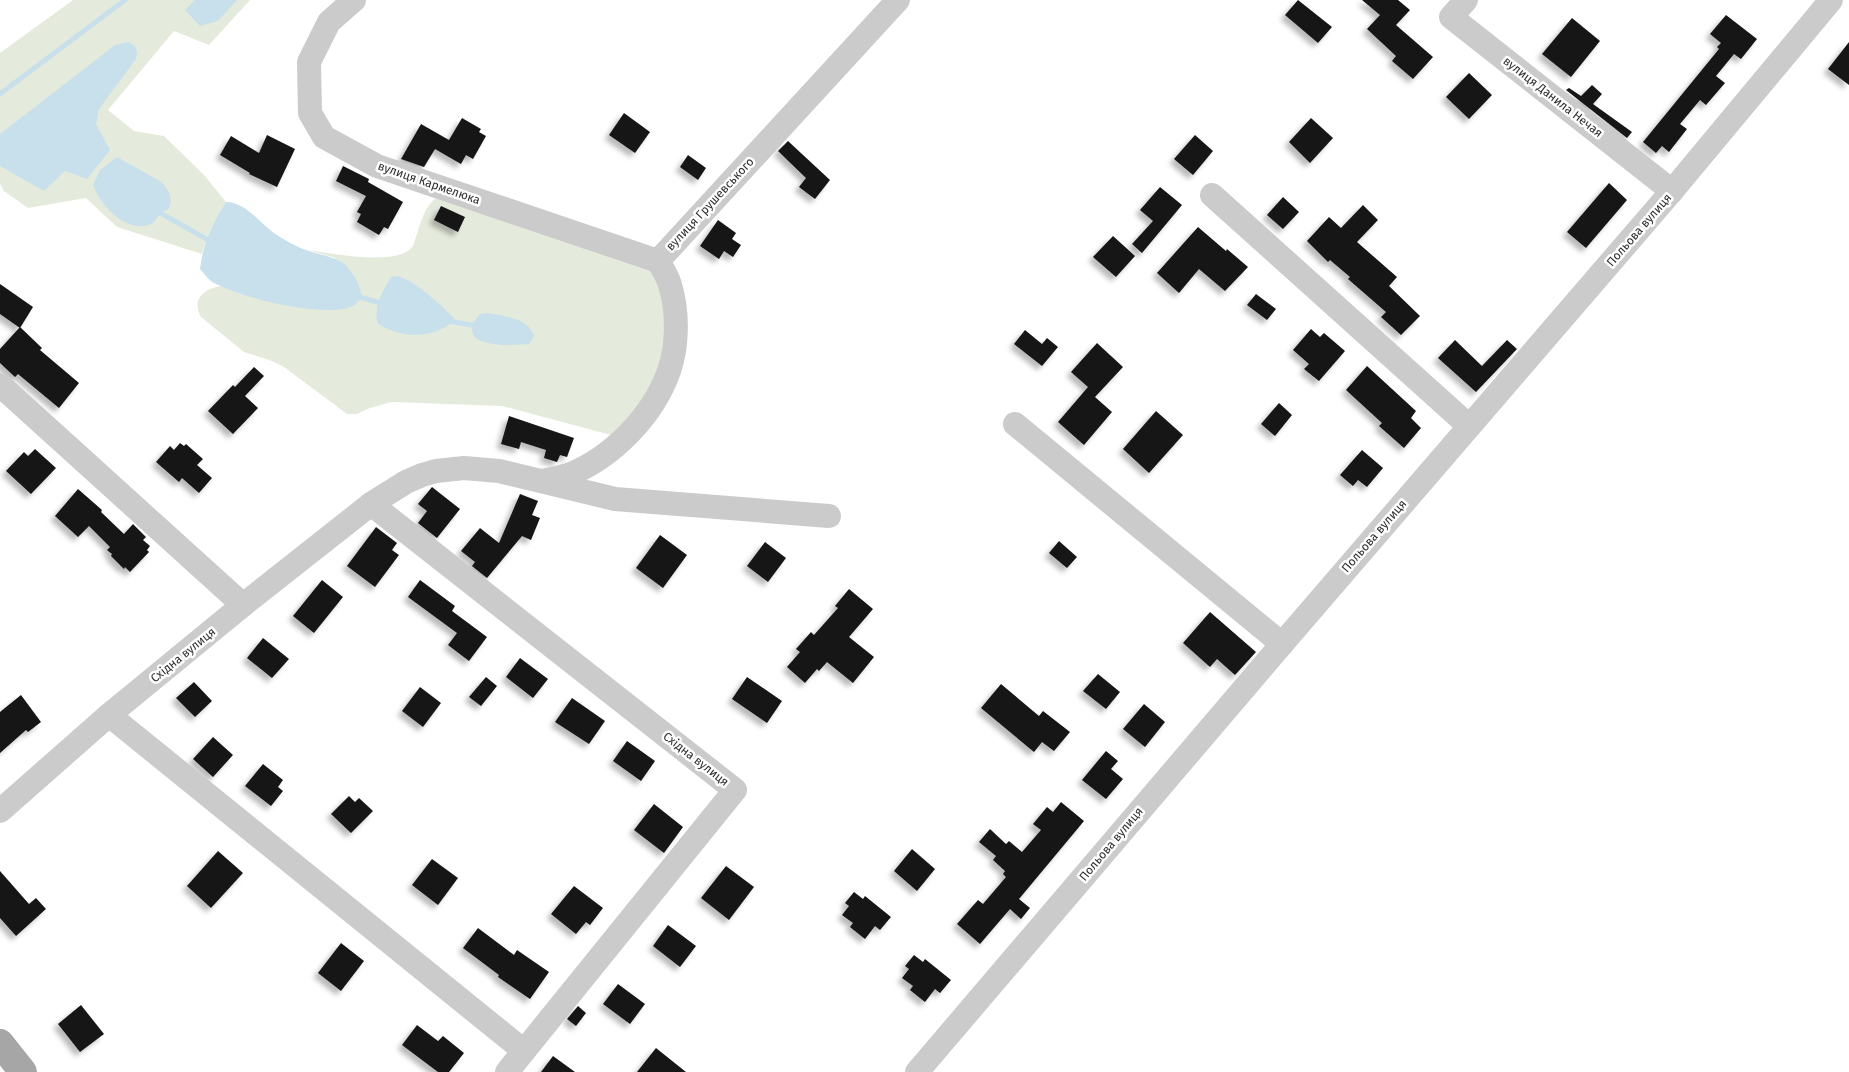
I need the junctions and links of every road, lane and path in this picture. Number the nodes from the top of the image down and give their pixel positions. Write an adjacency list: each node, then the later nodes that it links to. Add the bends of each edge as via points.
1 (354, 0): 7 (street, вулиця Кармелюка, via 329,22 309,62 310,113 324,137 377,166)
2 (898, 0): 7 (street, вулиця Грушевського)
3 (1466, 0): 5 (street, вулиця Данила Нечая, via 1451,17)
4 (1831, 0): 5 (street, Польова вулиця)
5 (1672, 191): 10 (street, Польова вулиця)
6 (1212, 195): 10 (street)
7 (658, 261): 11 (street, вулиця Грушевського, via 670,283 675,329 670,370 662,389 639,422 611,449 567,475)
8 (0, 385): 14 (street)
9 (1016, 424): 15 (street)
10 (1469, 426): 15 (street, Польова вулиця)
11 (542, 481): 12 (street, Східна вулиця, via 499,471 464,468 436,471 406,482); 13 (street, Східна вулиця, via 616,499)
12 (371, 504): 14 (street, Східна вулиця); 19 (street, Східна вулиця, via 735,790)
13 (829, 516)
14 (243, 605): 16 (street, Східна вулиця)
15 (1282, 644): 22 (street, Польова вулиця)
16 (109, 715): 17 (street, Східна вулиця); 19 (street)
17 (0, 811)
18 (0, 1043): 20 (main road)
19 (524, 1050): 21 (street, Східна вулиця)
20 (23, 1072)
21 (507, 1072)
22 (917, 1072)

